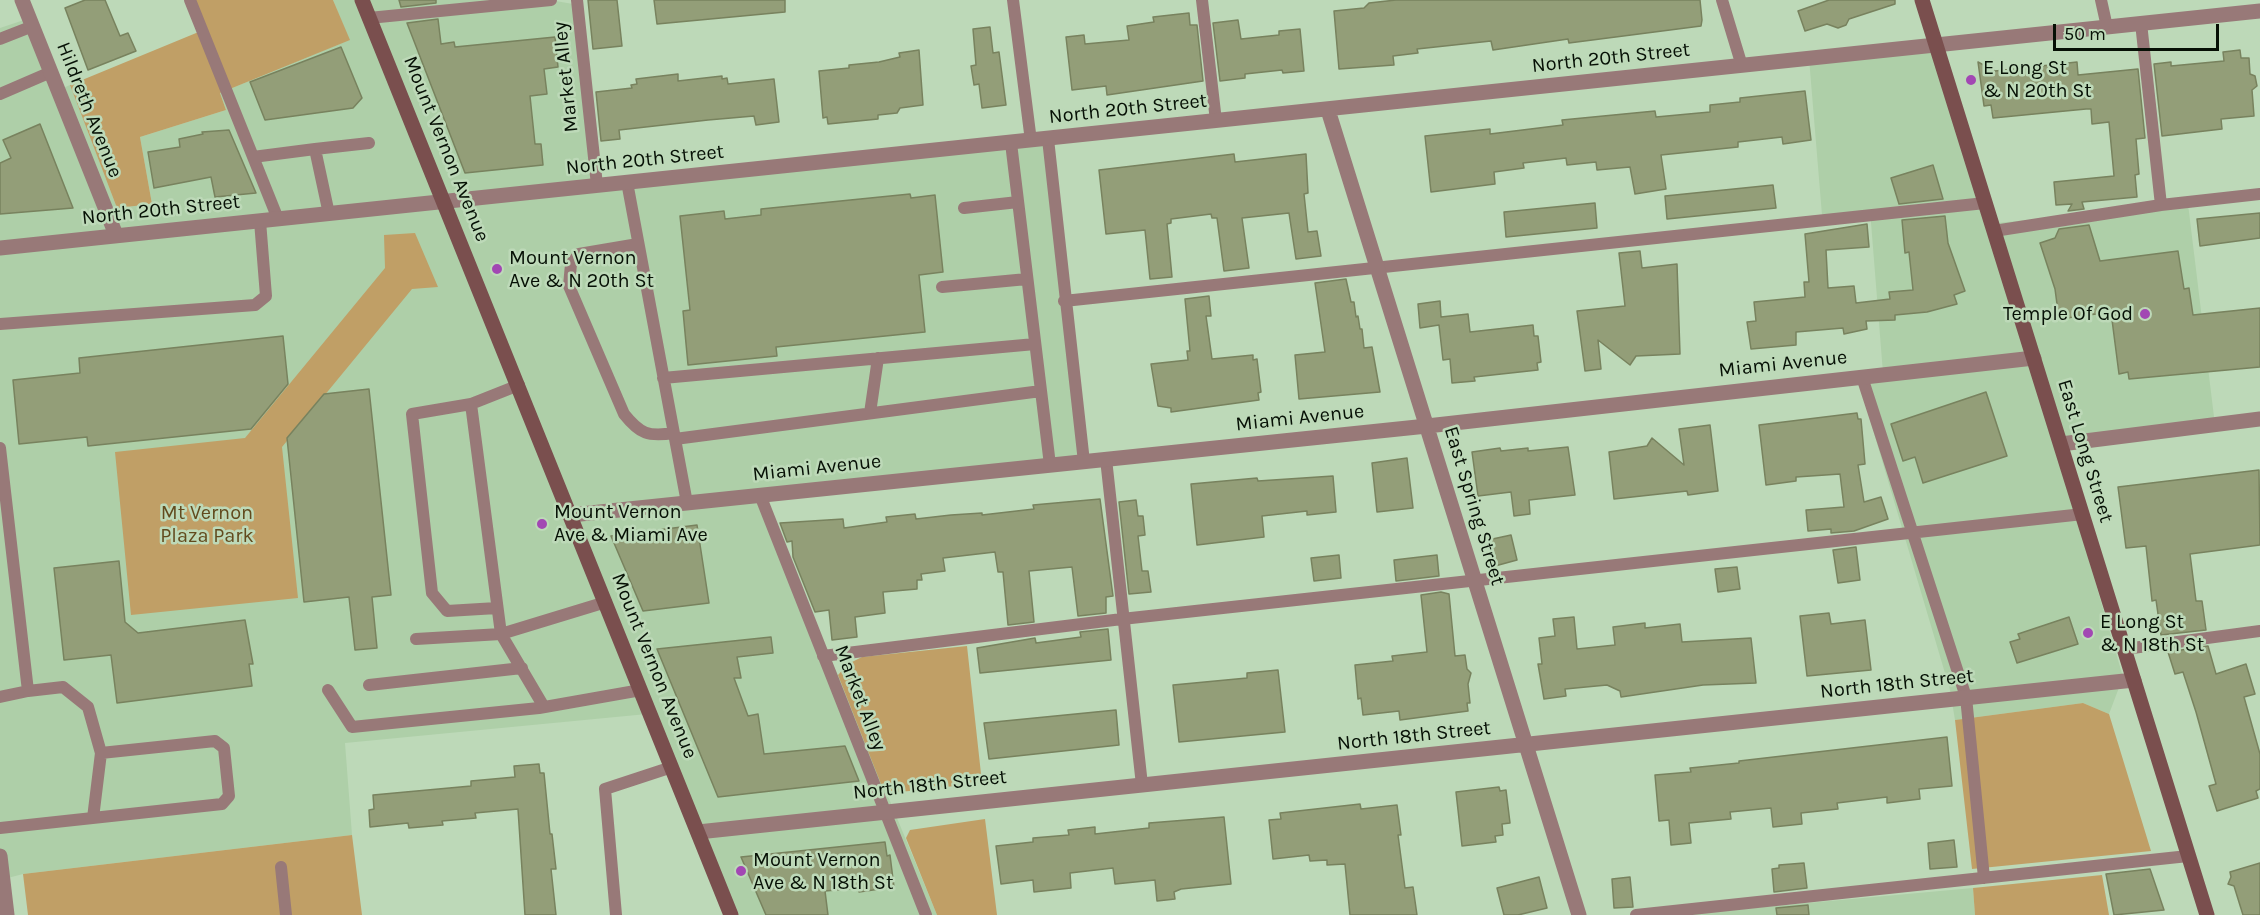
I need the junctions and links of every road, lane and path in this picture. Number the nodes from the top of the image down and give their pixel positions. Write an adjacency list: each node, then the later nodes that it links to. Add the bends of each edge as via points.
1 (22, 0): 15 (street, Hildreth Avenue)
2 (190, 0): 29 (lane)
3 (362, 0): 13 (street, Mount Vernon Avenue)
4 (551, 0): 11 (lane)
5 (577, 0): 31 (lane, Market Alley)
6 (1013, 0): 25 (lane)
7 (1202, 0): 23 (lane)
8 (1722, 0): 19 (lane)
9 (1922, 0): 18 (street, East Long Street)
10 (2102, 0): 16 (lane)
11 (532, 1): 13 (lane)
12 (2260, 11): 14 (street, North 20th Street)
13 (369, 18): 33 (street, Mount Vernon Avenue)
14 (2140, 23): 16 (street, North 20th Street); 36 (lane)
15 (33, 26): 17 (lane); 20 (street, Hildreth Avenue)
16 (2107, 27): 18 (street, North 20th Street)
17 (0, 39)
18 (1936, 45): 19 (street, North 20th Street); 35 (street, East Long Street)
19 (1742, 66): 22 (street, North 20th Street)
20 (51, 72): 21 (lane); 42 (street, Hildreth Avenue)
21 (0, 94)
22 (1328, 110): 23 (street, North 20th Street); 45 (street, East Spring Street)
23 (1216, 122): 24 (street, North 20th Street)
24 (1048, 139): 25 (street, North 20th Street); 48 (lane)
25 (1031, 141): 27 (street, North 20th Street)
26 (369, 143): 28 (lane)
27 (1011, 143): 30 (street, North 20th Street); 34 (lane)
28 (315, 149): 29 (lane); 38 (lane)
29 (253, 157): 39 (lane)
30 (627, 182): 31 (street, North 20th Street); 43 (lane)
31 (597, 186): 33 (street, North 20th Street)
32 (2260, 194): 36 (lane)
33 (445, 202): 38 (street, North 20th Street); 55 (street, Mount Vernon Avenue)
34 (1018, 202): 37 (lane); 46 (lane)
35 (1985, 203): 41 (street, East Long Street); 45 (lane)
36 (2161, 205): 41 (lane)
37 (964, 208)
38 (329, 214): 39 (street, North 20th Street)
39 (278, 219): 40 (street, North 20th Street)
40 (260, 221): 42 (street, North 20th Street); 49 (lane, via 266,296 255,305)
41 (1994, 231): 52 (street, East Long Street)
42 (116, 235): 44 (street, North 20th Street)
43 (638, 244): 54 (lane); 61 (lane, via 579,254 571,264 569,286 624,414 637,430 655,436)
44 (0, 248)
45 (1377, 268): 48 (lane); 60 (street, East Spring Street)
46 (1027, 279): 47 (lane); 50 (lane)
47 (942, 287)
48 (1064, 301): 65 (lane)
49 (0, 324)
50 (1035, 344): 51 (lane); 56 (lane)
51 (878, 358): 54 (lane); 58 (lane)
52 (2034, 358): 53 (street, Miami Avenue); 62 (street, East Long Street)
53 (1862, 376): 60 (street, Miami Avenue); 71 (lane)
54 (663, 378): 61 (lane)
55 (519, 385): 57 (lane); 70 (street, Mount Vernon Avenue)
56 (1041, 391): 58 (lane); 66 (lane)
57 (471, 404): 74 (lane); 74 (lane, via 412,414 432,593 447,611)
58 (870, 413): 61 (lane)
59 (2260, 419): 62 (street)
60 (1427, 426): 64 (street, Miami Avenue); 72 (street, East Spring Street)
61 (675, 436): 68 (lane)
62 (2061, 444): 69 (street, East Long Street)
63 (0, 448): 86 (lane)
64 (1106, 459): 65 (street, Miami Avenue); 75 (lane)
65 (1084, 462): 66 (street, Miami Avenue)
66 (1050, 465): 67 (street, Miami Avenue)
67 (759, 495): 68 (street, Miami Avenue); 80 (lane, Market Alley)
68 (687, 503): 70 (street, Miami Avenue)
69 (2083, 514): 71 (lane); 79 (street, East Long Street)
70 (571, 515): 73 (street, Mount Vernon Avenue)
71 (1913, 534): 72 (lane); 88 (lane)
72 (1475, 583): 75 (lane); 90 (street, East Spring Street)
73 (606, 602): 77 (lane); 85 (street, Mount Vernon Avenue)
74 (497, 608): 77 (lane)
75 (1122, 619): 80 (lane); 93 (lane)
76 (2260, 632): 79 (lane)
77 (501, 634): 78 (lane); 81 (lane)
78 (416, 639)
79 (2125, 649): 82 (street, East Long Street)
80 (823, 656): 94 (lane, Market Alley)
81 (522, 668): 83 (lane); 89 (lane)
82 (2134, 680): 88 (street, North 18th Street); 99 (street, East Long Street)
83 (369, 685)
84 (328, 690): 89 (lane, via 352,727)
85 (641, 690): 89 (lane); 92 (street, Mount Vernon Avenue)
86 (28, 691): 87 (lane); 91 (lane, via 63,687 88,707)
87 (0, 697)
88 (1966, 698): 90 (street, North 18th Street); 101 (lane)
89 (544, 707)
90 (1526, 746): 93 (street, North 18th Street); 107 (street, East Spring Street)
91 (101, 753): 95 (lane); 95 (lane, via 215,741 224,748 229,796 222,804)
92 (672, 767): 97 (street, Mount Vernon Avenue); 104 (lane, via 605,789)
93 (1143, 785): 94 (street, North 18th Street)
94 (883, 811): 97 (street, North 18th Street); 106 (lane, Market Alley)
95 (93, 818): 96 (lane)
96 (0, 828)
97 (698, 832): 105 (street, Mount Vernon Avenue)
98 (0, 856): 102 (street)
99 (2188, 856): 101 (lane); 109 (street, East Long Street)
100 (281, 867): 103 (lane)
101 (1984, 878): 108 (lane)
102 (4, 908)
103 (286, 915)
104 (616, 915)
105 (731, 915)
106 (926, 915)
107 (1579, 915)
108 (1636, 915)
109 (2206, 915)

